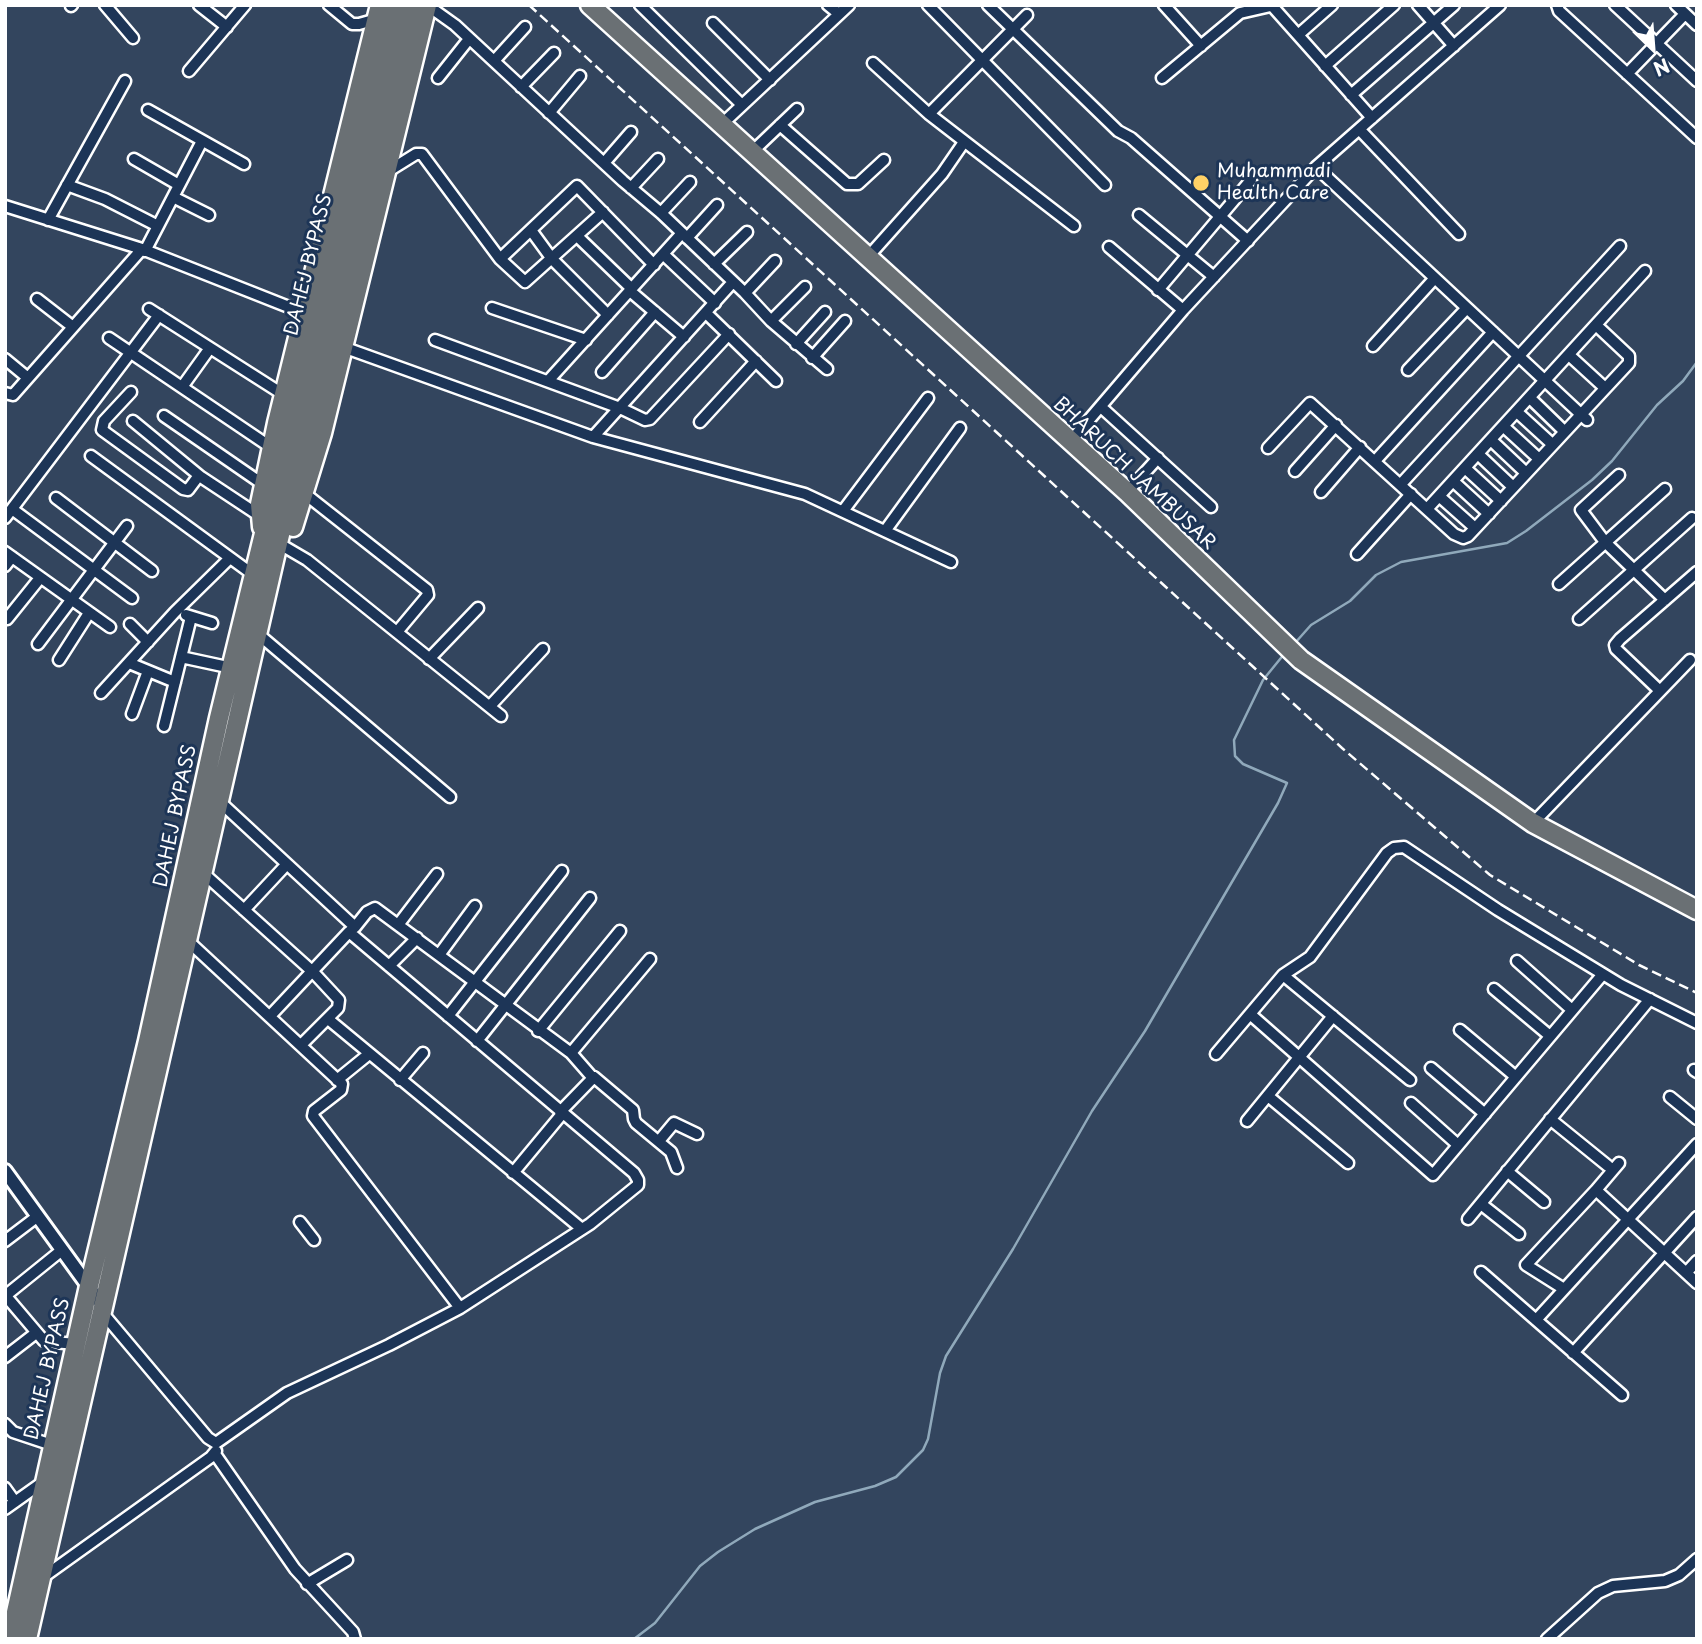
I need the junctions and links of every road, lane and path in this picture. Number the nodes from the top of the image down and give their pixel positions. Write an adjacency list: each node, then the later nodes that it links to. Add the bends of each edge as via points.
1 (105, 5): 35 (street)
2 (199, 5): 31 (street)
3 (245, 5): 31 (street)
4 (329, 5): 24 (street, via 352,24)
5 (393, 5): 93 (highway, DAHEJ BYPASS)
6 (409, 5): 93 (highway, DAHEJ BYPASS)
7 (427, 5): 36 (street); 75 (highway)
8 (640, 5): 55 (street)
9 (828, 5): 25 (street)
10 (849, 5): 25 (street)
11 (928, 5): 41 (street)
12 (988, 5): 33 (street)
13 (1164, 5): 38 (street)
14 (1332, 5): 34 (street)
15 (1394, 5): 44 (street)
16 (1418, 5): 29 (street)
17 (1454, 5): 29 (street)
18 (1500, 5): 39 (street)
19 (1557, 5): 46 (street)
20 (1615, 5): 37 (street)
21 (1676, 5): 26 (street)
22 (1274, 6): 34 (street); 38 (street, via 1240,13)
23 (601, 9): 61 (highway, BHARUCH JAMBUSAR)
24 (379, 12): 128 (highway)
25 (839, 14): 50 (street)
26 (1685, 14): 30 (street); 37 (street)
27 (1027, 15): 33 (street)
28 (713, 23): 50 (street)
29 (1434, 23): 39 (street); 54 (street)
30 (1697, 25)
31 (227, 27): 45 (street)
32 (525, 27): 42 (street)
33 (1013, 29): 41 (street); 89 (street, via 1118,131)
34 (1298, 35): 44 (street)
35 (133, 38)
36 (469, 39): 42 (street); 48 (street)
37 (1656, 43): 46 (street); 52 (street)
38 (1201, 46): 49 (street)
39 (1454, 46): 60 (street)
40 (554, 53): 53 (street)
41 (982, 60): 59 (street); 78 (street)
42 (494, 61): 53 (street)
43 (873, 64): 59 (street)
44 (1325, 66): 54 (street)
45 (189, 71)
46 (1627, 74): 65 (street)
47 (580, 76): 58 (street)
48 (438, 78)
49 (1162, 78)
50 (770, 80): 55 (street)
51 (125, 81): 79 (street)
52 (1697, 81)
53 (521, 87): 58 (street)
54 (1351, 95): 60 (street)
55 (742, 105): 61 (street)
56 (797, 109): 62 (street)
57 (148, 110): 66 (street)
58 (549, 113): 72 (street)
59 (929, 114): 67 (street)
60 (1372, 118): 63 (street)
61 (721, 125): 68 (highway, BHARUCH JAMBUSAR)
62 (780, 125): 68 (street); 71 (street, via 847,184 858,184)
63 (1359, 128): 74 (street); 96 (street)
64 (631, 132): 72 (street)
65 (1697, 138)
66 (202, 141): 73 (street); 80 (street)
67 (964, 142): 92 (street); 108 (street, via 942,174)
68 (752, 152): 108 (highway, BHARUCH JAMBUSAR)
69 (134, 159): 80 (street)
70 (658, 159): 81 (street)
71 (884, 160)
72 (604, 163): 81 (street)
73 (244, 164)
74 (1316, 167): 99 (street); 115 (street)
75 (385, 173): 102 (street, via 422,154); 143 (highway)
76 (1251, 180): 89 (street)
77 (690, 182): 86 (street)
78 (1105, 184)
79 (67, 185): 90 (street); 91 (street)
80 (179, 185): 82 (street)
81 (631, 188): 86 (street)
82 (173, 197): 87 (street); 91 (street)
83 (717, 205): 98 (street)
84 (5, 206): 90 (street)
85 (603, 212): 97 (street); 103 (street, via 577,186); 112 (street)
86 (661, 213): 98 (street)
87 (209, 215)
88 (1139, 215): 106 (street)
89 (1221, 217): 99 (street); 106 (street)
90 (48, 220): 104 (street)
91 (158, 226): 104 (street)
92 (1074, 226)
93 (346, 232): 219 (highway, DAHEJ BYPASS)
94 (747, 232): 111 (street)
95 (533, 233): 109 (street)
96 (1459, 234)
97 (578, 236): 109 (street); 118 (street)
98 (685, 236): 105 (street); 111 (street)
99 (1248, 241): 114 (street)
100 (1620, 246): 147 (street)
101 (1109, 247): 119 (street)
102 (493, 249): 103 (street); 107 (street)
103 (510, 249): 107 (street)
104 (144, 250): 128 (street); 134 (street)
105 (663, 254): 112 (street); 122 (street)
106 (1188, 255): 114 (street); 119 (street)
107 (500, 258): 109 (street, via 525,282)
108 (867, 258): 178 (highway, BHARUCH JAMBUSAR)
109 (552, 259): 130 (street)
110 (775, 261): 120 (street)
111 (714, 264): 116 (street)
112 (654, 265): 118 (street)
113 (1645, 271): 133 (street)
114 (1214, 277): 125 (street)
115 (1435, 278): 123 (street); 142 (street)
116 (733, 282): 120 (street); 122 (street)
117 (805, 287): 131 (street)
118 (631, 290): 126 (street); 130 (street)
119 (1158, 290): 125 (street)
120 (745, 293): 131 (street)
121 (37, 299): 134 (street)
122 (715, 303): 129 (street)
123 (1467, 308): 135 (street); 152 (street)
124 (492, 309): 140 (street)
125 (1182, 310): 165 (street)
126 (654, 312): 137 (street); 153 (street)
127 (825, 312): 141 (street)
128 (304, 313): 161 (highway)
129 (706, 313): 136 (street); 137 (street)
130 (608, 315): 140 (street)
131 (771, 321): 141 (street)
132 (845, 321): 148 (street)
133 (1596, 325): 146 (street); 159 (street, via 1630,359)
134 (73, 327): 154 (street)
135 (1493, 332): 147 (street); 187 (street)
136 (729, 334): 150 (street); 166 (street, via 650,419)
137 (684, 337): 166 (street)
138 (108, 338): 145 (street)
139 (435, 340): 157 (street)
140 (586, 340): 157 (street)
141 (796, 344): 148 (street)
142 (1373, 346)
143 (343, 347): 176 (street); 200 (highway)
144 (210, 348): 145 (street, via 154,312); 158 (street); 161 (street)
145 (131, 354): 158 (street); 206 (street)
146 (1569, 355): 156 (street); 159 (street)
147 (1519, 356): 156 (street); 194 (street)
148 (812, 358): 151 (street)
149 (5, 359): 154 (street)
150 (757, 361): 155 (street); 171 (street)
151 (827, 369)
152 (1408, 370)
153 (602, 372)
154 (28, 378): 162 (street)
155 (776, 381)
156 (1546, 381): 164 (street); 169 (street)
157 (548, 382): 166 (street)
158 (182, 387): 181 (street)
159 (1605, 388): 169 (street)
160 (131, 392): 192 (street, via 102,429 183,489 188,490)
161 (284, 396): 181 (highway)
162 (7, 398)
163 (928, 398): 208 (street)
164 (1530, 398): 167 (street); 175 (street)
165 (1101, 407): 178 (street); 185 (street)
166 (620, 408): 176 (street)
167 (1517, 412): 173 (street); 179 (street)
168 (164, 416): 195 (street)
169 (1584, 417): 175 (street)
170 (133, 421): 192 (street)
171 (700, 422)
172 (1336, 425): 180 (street); 182 (street, via 1307,404); 189 (street)
173 (1503, 426): 177 (street); 186 (street)
174 (960, 428): 215 (street)
175 (1564, 431): 179 (street)
176 (593, 437): 208 (street, via 805,495)
177 (1491, 440): 183 (street); 190 (street)
178 (1070, 442): 198 (highway, BHARUCH JAMBUSAR)
179 (1552, 444): 186 (street)
180 (1360, 447): 187 (street); 199 (street)
181 (272, 448): 195 (highway)
182 (1268, 448)
183 (1478, 454): 188 (street); 196 (street)
184 (91, 456): 220 (street)
185 (1158, 458): 198 (street); 205 (street)
186 (1539, 459): 190 (street)
187 (1376, 461): 194 (street)
188 (1465, 468): 193 (street); 204 (street)
189 (1295, 471)
190 (1526, 473): 196 (street)
191 (1619, 475): 217 (street, via 1581,510)
192 (201, 477): 210 (street)
193 (1453, 481): 202 (street); 209 (street)
194 (1401, 484): 201 (street)
195 (264, 485): 210 (highway)
196 (1513, 488): 204 (street)
197 (1665, 489): 217 (street)
198 (1127, 492): 262 (highway, BHARUCH JAMBUSAR, via 1301,660)
199 (1321, 492)
200 (304, 493): 219 (highway, via 293,526); 241 (street, via 427,590 428,595)
201 (1411, 494): 207 (street); 218 (street)
202 (1439, 496): 207 (street); 214 (street)
203 (56, 498): 216 (street)
204 (1501, 501): 209 (street)
205 (1211, 507)
206 (12, 509): 211 (street); 223 (street)
207 (1427, 509): 214 (street, via 1459,537 1468,536)
208 (843, 511): 215 (street)
209 (1489, 514): 214 (street)
210 (261, 516): 219 (highway)
211 (5, 518)
212 (1692, 518): 225 (street)
213 (127, 526): 216 (street)
214 (1475, 528)
215 (885, 531): 222 (street)
216 (114, 542): 223 (street); 224 (street)
217 (1605, 542): 225 (street); 228 (street)
218 (1357, 554)
219 (269, 557): 220 (street); 241 (street, via 307,560); 242 (highway, DAHEJ BYPASS); 251 (highway, DAHEJ BYPASS)
220 (230, 558): 233 (street)
221 (8, 559): 227 (street)
222 (951, 562)
223 (94, 570): 229 (street); 231 (street)
224 (152, 571)
225 (1633, 571): 230 (street); 237 (street)
226 (1697, 572): 230 (street)
227 (40, 578): 231 (street); 236 (street)
228 (1559, 584)
229 (132, 598)
230 (1665, 600): 254 (street, via 1615,645)
231 (70, 601): 234 (street); 244 (street)
232 (478, 608): 247 (street)
233 (175, 612): 235 (street); 243 (street)
234 (89, 613): 240 (street); 248 (street)
235 (191, 617): 238 (street); 246 (street)
236 (8, 618)
237 (1579, 619)
238 (212, 623)
239 (130, 624): 243 (street)
240 (110, 627)
241 (397, 632): 247 (street)
242 (257, 633): 260 (street); 261 (highway, DAHEJ BYPASS)
243 (148, 642): 250 (street)
244 (38, 644)
245 (542, 649): 256 (street)
246 (181, 657): 251 (street); 253 (street)
247 (429, 659): 256 (street)
248 (59, 660)
249 (1690, 660): 254 (street)
250 (129, 663): 252 (street); 255 (street)
251 (232, 668): 272 (highway, DAHEJ BYPASS)
252 (148, 671): 253 (street); 257 (street)
253 (175, 682): 259 (street)
254 (1659, 690): 262 (street)
255 (101, 693)
256 (490, 706): 258 (street)
257 (132, 714)
258 (501, 716)
259 (164, 726)
260 (450, 797)
261 (219, 800): 263 (street); 265 (highway, DAHEJ BYPASS)
262 (1533, 823): 270 (highway, BHARUCH JAMBUSAR)
263 (287, 864): 269 (street); 273 (street)
264 (562, 871): 284 (street)
265 (202, 872): 269 (street); 276 (highway, DAHEJ BYPASS)
266 (437, 874): 271 (street)
267 (590, 898): 287 (street)
268 (475, 906): 277 (street)
269 (244, 910): 281 (street)
270 (1697, 910)
271 (398, 925): 273 (street, via 375,908); 275 (street)
272 (173, 929): 276 (street); 350 (highway, DAHEJ BYPASS)
273 (352, 929): 280 (street); 281 (street)
274 (620, 931): 296 (street)
275 (417, 938): 277 (street); 280 (street)
276 (187, 941): 290 (street); 353 (highway, DAHEJ BYPASS)
277 (439, 955): 284 (street)
278 (650, 959): 301 (street)
279 (1517, 961): 288 (street)
280 (389, 966): 291 (street)
281 (313, 972): 290 (street); 293 (street, via 339,1000)
282 (1603, 974): 283 (street, via 1404,847 1387,853 1310,957); 286 (street); 288 (street)
283 (1283, 975): 289 (street); 292 (street)
284 (474, 982): 287 (street); 291 (street)
285 (1494, 989): 297 (street)
286 (1650, 999): 294 (street); 316 (street)
287 (505, 1005): 296 (street); 298 (street)
288 (1572, 1010): 297 (street)
289 (1250, 1014): 303 (street); 304 (street)
290 (270, 1016): 299 (street)
291 (448, 1016): 298 (street)
292 (1333, 1016): 304 (street); 310 (street)
293 (328, 1019): 299 (street); 302 (street)
294 (1697, 1023)
295 (1460, 1030): 307 (street)
296 (538, 1031): 301 (street)
297 (1550, 1036): 307 (street)
298 (477, 1041): 314 (street)
299 (301, 1045): 308 (street)
300 (423, 1053): 309 (street)
301 (571, 1053): 306 (street)
302 (369, 1054): 308 (street); 309 (street)
303 (1216, 1054)
304 (1300, 1056): 311 (street); 322 (street, via 1433,1175)
305 (1431, 1068): 315 (street)
306 (592, 1077): 314 (street); 320 (street, via 633,1110 636,1123)
307 (1516, 1077): 315 (street)
308 (337, 1080): 354 (street, via 342,1088 313,1116)
309 (400, 1080): 329 (street)
310 (1410, 1080)
311 (1268, 1096): 318 (street); 323 (street)
312 (1670, 1097): 317 (street)
313 (1411, 1103): 322 (street)
314 (561, 1113): 329 (street); 340 (street, via 638,1181 634,1190)
315 (1485, 1114): 322 (street)
316 (1550, 1119): 325 (street); 328 (street)
317 (1697, 1119)
318 (1247, 1121)
319 (696, 1134): 320 (street, via 674,1123)
320 (659, 1141): 326 (street, via 671,1152)
321 (1697, 1144): 338 (street)
322 (1458, 1145)
323 (1348, 1163)
324 (1619, 1163): 331 (street)
325 (1608, 1166)
326 (677, 1168)
327 (5, 1171): 330 (street)
328 (1507, 1171): 333 (street); 334 (street)
329 (513, 1173): 340 (street)
330 (18, 1188): 332 (street); 335 (street)
331 (1596, 1191): 338 (street); 351 (street, via 1526,1265)
332 (5, 1198)
333 (1544, 1202)
334 (1481, 1204): 337 (street); 341 (street)
335 (38, 1216): 343 (street); 344 (street)
336 (1697, 1217): 345 (street)
337 (1468, 1219)
338 (1628, 1220): 345 (street); 351 (street)
339 (300, 1222): 342 (street)
340 (582, 1229): 354 (street)
341 (1519, 1234)
342 (314, 1240)
343 (5, 1241)
344 (62, 1250): 350 (street); 352 (street)
345 (1664, 1253): 348 (street); 358 (street)
346 (1697, 1261): 348 (street)
347 (1481, 1272): 355 (street)
348 (1686, 1273): 349 (street)
349 (1697, 1283)
350 (89, 1286): 353 (street); 357 (highway, DAHEJ BYPASS)
351 (1564, 1289): 355 (street)
352 (5, 1296): 356 (street)
353 (102, 1308): 363 (street); 370 (highway, DAHEJ BYPASS)
354 (460, 1308): 363 (street, via 287,1393)
355 (1536, 1320): 358 (street)
356 (36, 1333): 357 (street, via 44,1341); 359 (street)
357 (75, 1344): 362 (highway, DAHEJ BYPASS)
358 (1573, 1353): 360 (street)
359 (5, 1357)
360 (1622, 1395)
361 (5, 1425): 362 (street)
362 (52, 1445): 364 (highway, DAHEJ BYPASS)
363 (215, 1449): 370 (street); 371 (street)
364 (44, 1482): 366 (street); 372 (highway, DAHEJ BYPASS)
365 (5, 1488): 366 (street)
366 (15, 1502): 367 (street)
367 (5, 1509)
368 (1697, 1559): 376 (street, via 1665,1581 1613,1586 1598,1593)
369 (347, 1560): 371 (street)
370 (40, 1580): 374 (highway, DAHEJ BYPASS)
371 (307, 1584): 375 (street, via 345,1622)
372 (12, 1598): 373 (highway, DAHEJ BYPASS)
373 (10, 1639)
374 (27, 1639)
375 (355, 1639)
376 (1547, 1639)

